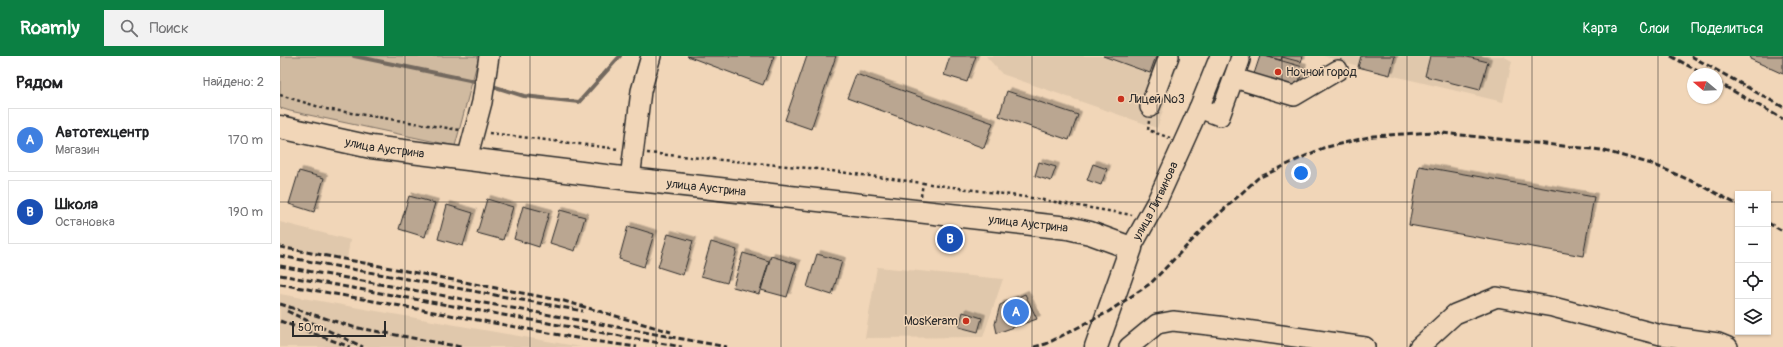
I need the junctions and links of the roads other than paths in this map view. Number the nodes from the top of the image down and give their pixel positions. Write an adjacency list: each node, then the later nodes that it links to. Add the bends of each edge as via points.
1 (651, 56): 12 (street, via 641,90)
2 (1168, 56): 8 (street)
3 (1220, 56): 9 (street, улица Литвинова)
4 (1240, 60): 7 (street)
5 (488, 62): 11 (street, via 482,102)
6 (1338, 70): 7 (street, via 1294,96)
7 (1234, 78): 9 (street, via 1220,116)
8 (1150, 107)
9 (1199, 108): 13 (street, улица Литвинова, via 1158,201)
10 (280, 127): 11 (main road, улица Аустрина, via 371,147)
11 (467, 160): 12 (main road, улица Аустрина)
12 (630, 179): 13 (main road, улица Аустрина, via 1068,228)
13 (1132, 248): 14 (main road, улица Литвинова)
14 (1096, 347)
15 (1129, 347): 16 (street, via 1158,324 1173,321)
16 (1365, 347)
17 (1419, 347): 18 (street, via 1455,314 1497,297 1553,307 1661,336 1718,343)
18 (1728, 347)

